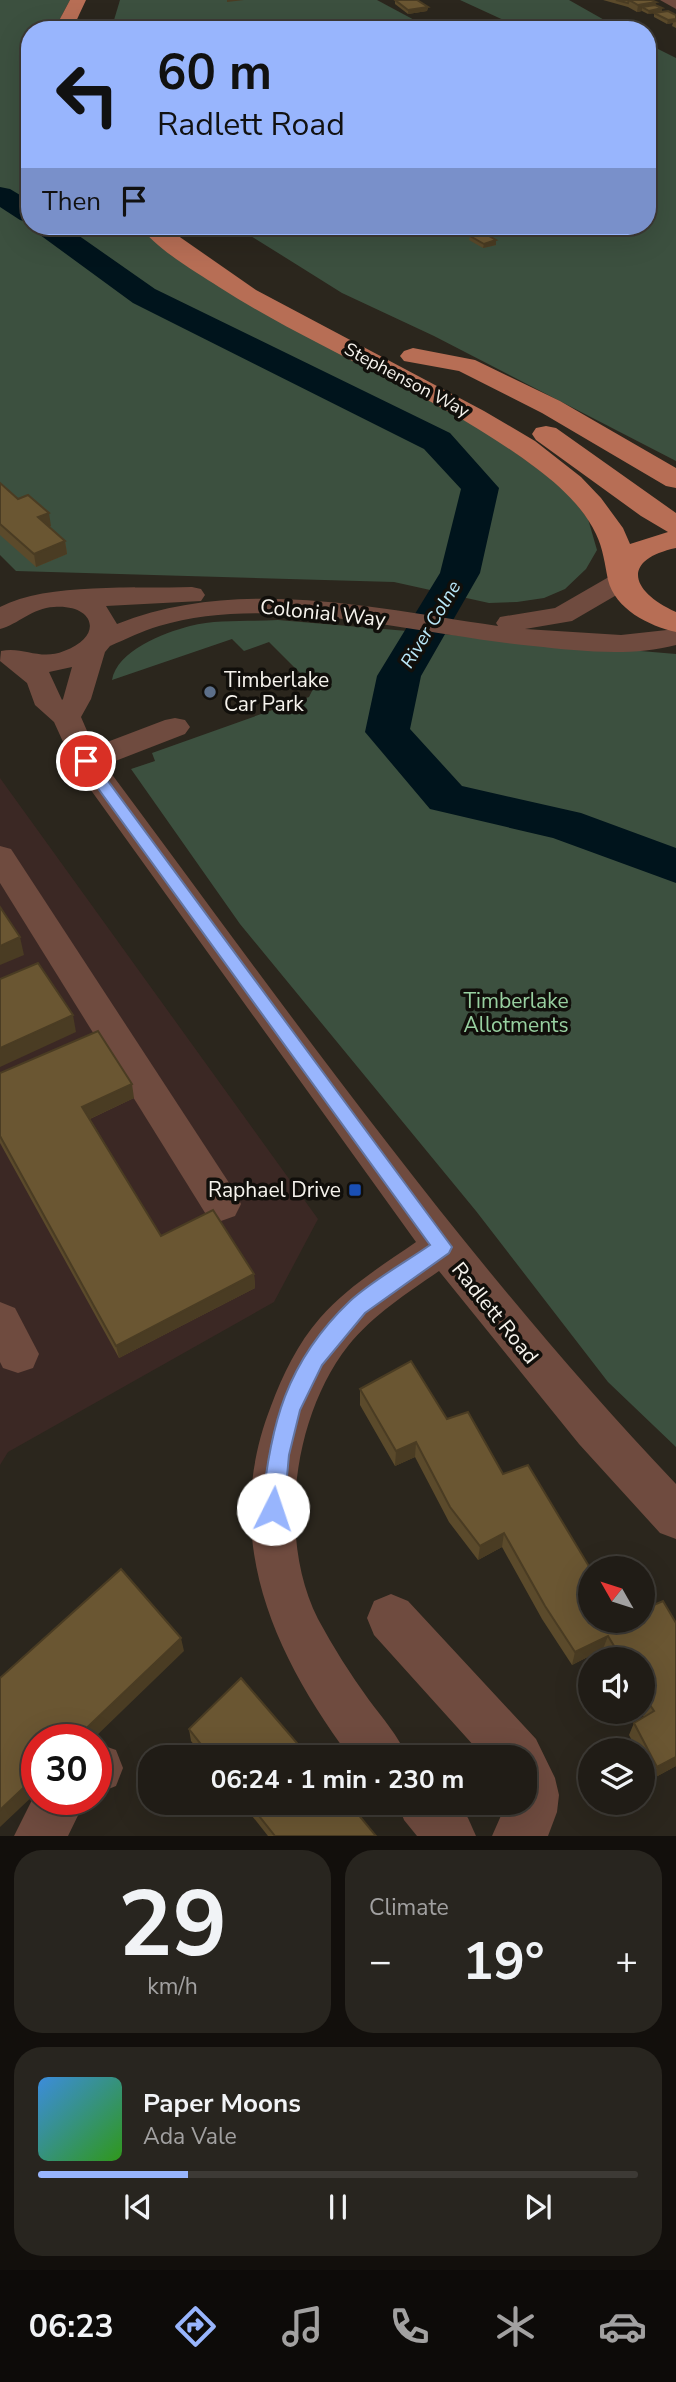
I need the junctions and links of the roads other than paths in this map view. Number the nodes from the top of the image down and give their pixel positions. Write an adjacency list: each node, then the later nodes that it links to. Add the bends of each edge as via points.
1 (78, 0): 4 (main road)
2 (667, 0): 3 (street)
3 (676, 5)
4 (68, 21)
5 (163, 235): 11 (main road, Stephenson Way, via 258,300 475,417 538,457 568,480 609,529)
6 (388, 343): 7 (main road, Stephenson Way)
7 (413, 356): 8 (main road, Stephenson Way, via 466,365 551,407); 9 (main road, Stephenson Way, via 555,439)
8 (676, 480)
9 (676, 525)
10 (676, 539): 11 (main road, via 632,555)
11 (622, 576): 16 (main road, Stephenson Way, via 628,594 639,606); 17 (street, Colonial Way, via 562,615)
12 (0, 586): 13 (street)
13 (57, 599): 14 (street, Colonial Way, via 256,595); 15 (street, via 24,604); 19 (street, via 96,610 103,620 103,634)
14 (361, 611): 17 (street, Colonial Way); 19 (street, Colonial Way, via 232,606 164,616 119,630)
15 (0, 621)
16 (676, 623)
17 (483, 628): 18 (street, Colonial Way, via 595,643)
18 (676, 638)
19 (96, 644): 20 (street, Colonial Way, via 79,656 53,663 27,663); 21 (street, via 78,699)
20 (6, 654): 21 (street, Radlett Road, via 40,679 49,705)
21 (66, 717): 23 (street, Radlett Road)
22 (175, 727): 23 (street)
23 (86, 761): 26 (street, Radlett Road)
24 (7, 879): 25 (street)
25 (221, 1204)
26 (442, 1247): 27 (street, Radlett Road, via 547,1378); 29 (street, via 358,1307 314,1359 289,1410 278,1455 273,1494 276,1552 284,1590 299,1629)
27 (676, 1517)
28 (391, 1618): 30 (street)
29 (373, 1745)
30 (507, 1745)
31 (57, 1815): 34 (street)
32 (433, 1815): 35 (street)
33 (530, 1815): 36 (street)
34 (40, 1836)
35 (450, 1836)
36 (518, 1836)

